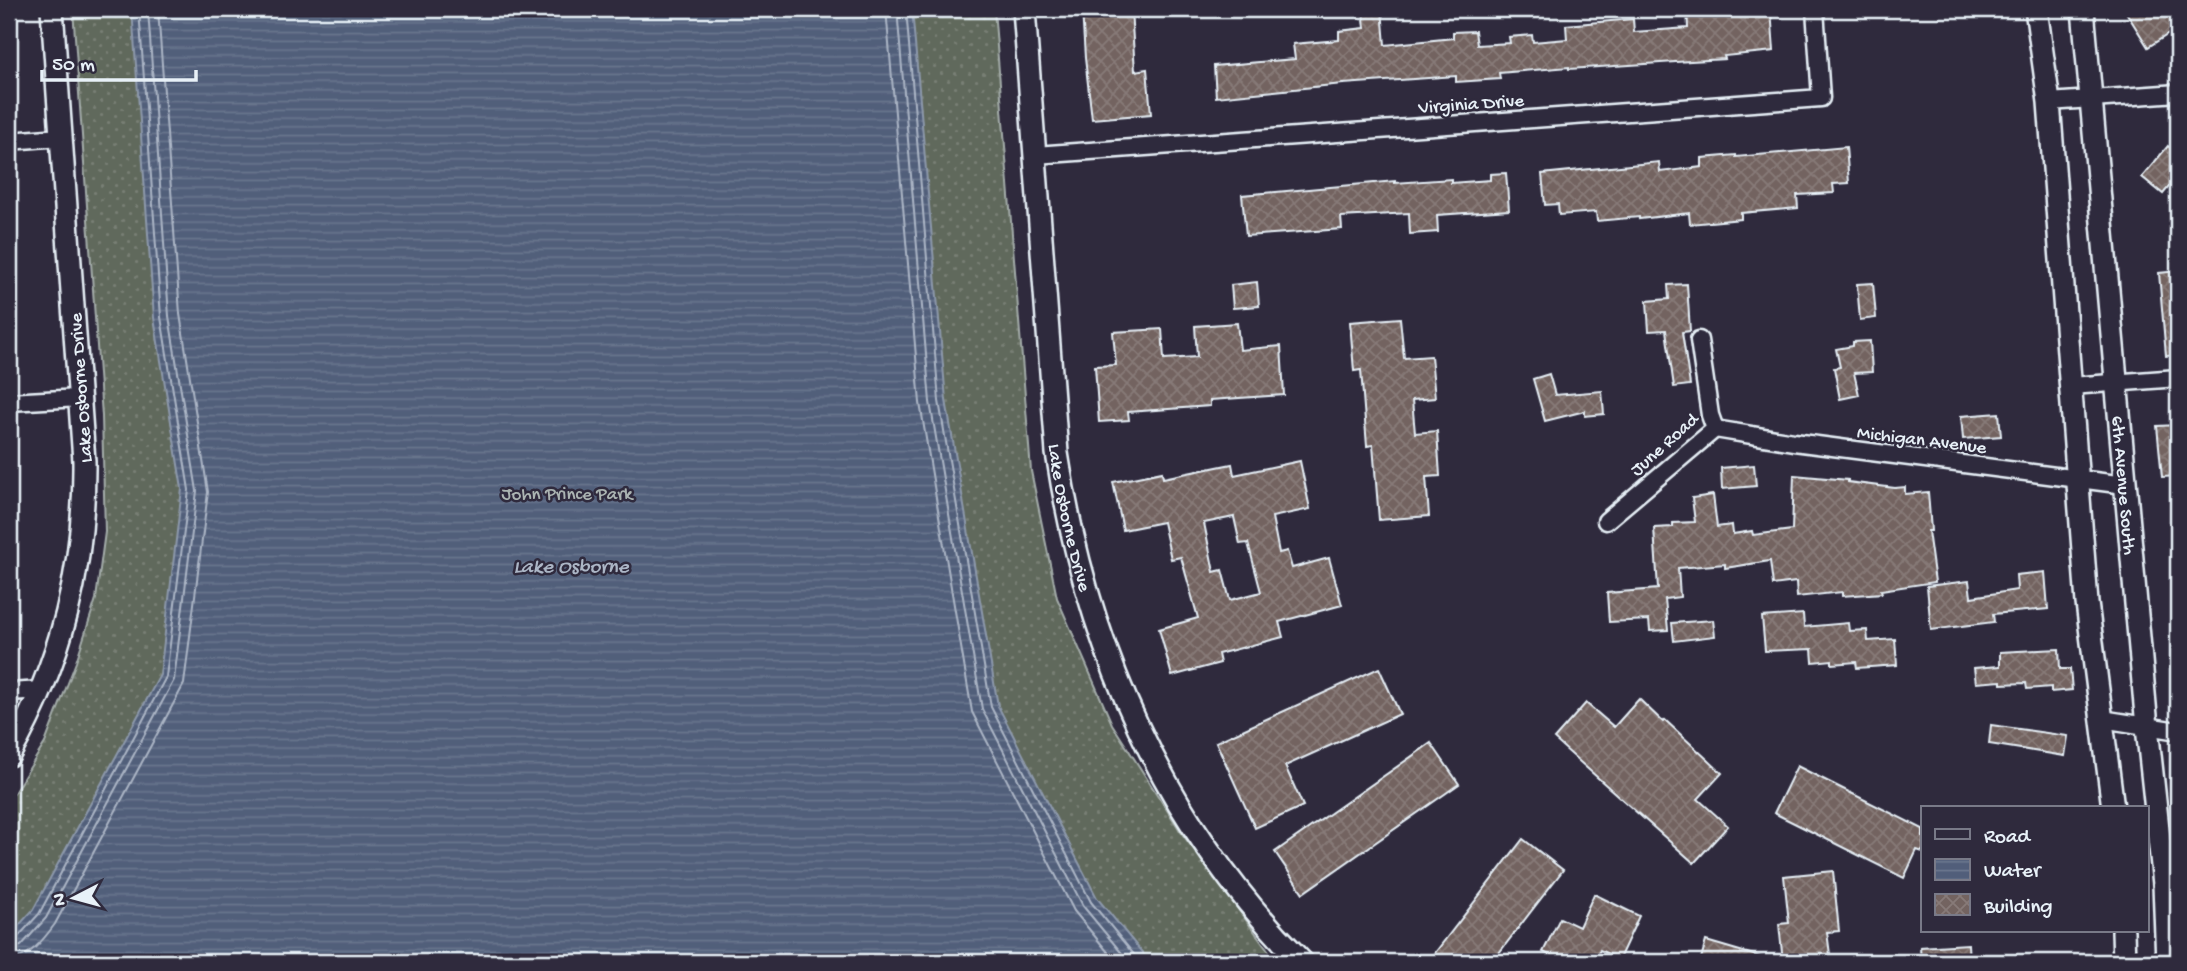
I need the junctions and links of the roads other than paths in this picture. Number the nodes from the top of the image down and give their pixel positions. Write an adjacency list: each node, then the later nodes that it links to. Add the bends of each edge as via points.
1 (52, 9): 9 (street, Lake Osborne Drive)
2 (1024, 9): 11 (street, Lake Osborne Drive)
3 (1815, 9): 11 (street, Virginia Drive, via 1821,98)
4 (2036, 9): 8 (street)
5 (2083, 9): 7 (street, 6th Avenue South)
6 (2178, 93): 7 (street)
7 (2092, 99): 8 (street); 14 (street, 6th Avenue South)
8 (2049, 102): 15 (street)
9 (61, 137): 10 (street); 16 (street, Lake Osborne Drive)
10 (9, 141)
11 (1035, 155): 30 (street, Lake Osborne Drive, via 1057,453 1083,582 1130,713 1156,763 1195,830 1246,899)
12 (1699, 340): 18 (street, June Road)
13 (2178, 378): 14 (street)
14 (2116, 383): 15 (street); 20 (street, 6th Avenue South)
15 (2071, 386): 19 (street)
16 (80, 397): 17 (street); 22 (street, Lake Osborne Drive, via 84,499 79,556 64,627)
17 (9, 402)
18 (1715, 429): 19 (street, Michigan Avenue); 21 (street, June Road)
19 (2078, 479): 20 (street, Michigan Avenue); 24 (street)
20 (2125, 485): 25 (street, 6th Avenue South)
21 (1606, 521)
22 (42, 690): 23 (street); 27 (street, Lake Osborne Drive)
23 (9, 692)
24 (2102, 719): 25 (street); 28 (street)
25 (2147, 727): 26 (street); 32 (street, 6th Avenue South, via 2164,884)
26 (2178, 731)
27 (9, 755)
28 (2113, 806)
29 (2123, 932): 31 (street)
30 (1302, 962)
31 (2124, 962)
32 (2167, 962)

